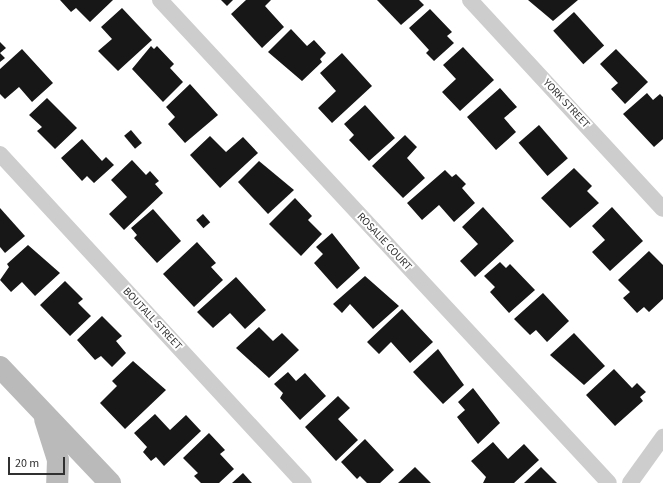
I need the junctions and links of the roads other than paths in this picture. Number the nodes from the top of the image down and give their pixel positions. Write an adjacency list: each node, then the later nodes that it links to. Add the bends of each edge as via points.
1 (160, 0): 11 (street, ROSALIE COURT)
2 (470, 0): 4 (street, YORK STREET)
3 (0, 154): 10 (street, BOUTALL STREET)
4 (663, 209)
5 (0, 366): 6 (main road)
6 (40, 409): 8 (main road, via 58,460); 9 (main road)
7 (663, 437): 12 (street)
8 (57, 483)
9 (110, 483)
10 (304, 483)
11 (609, 483)
12 (630, 483)

